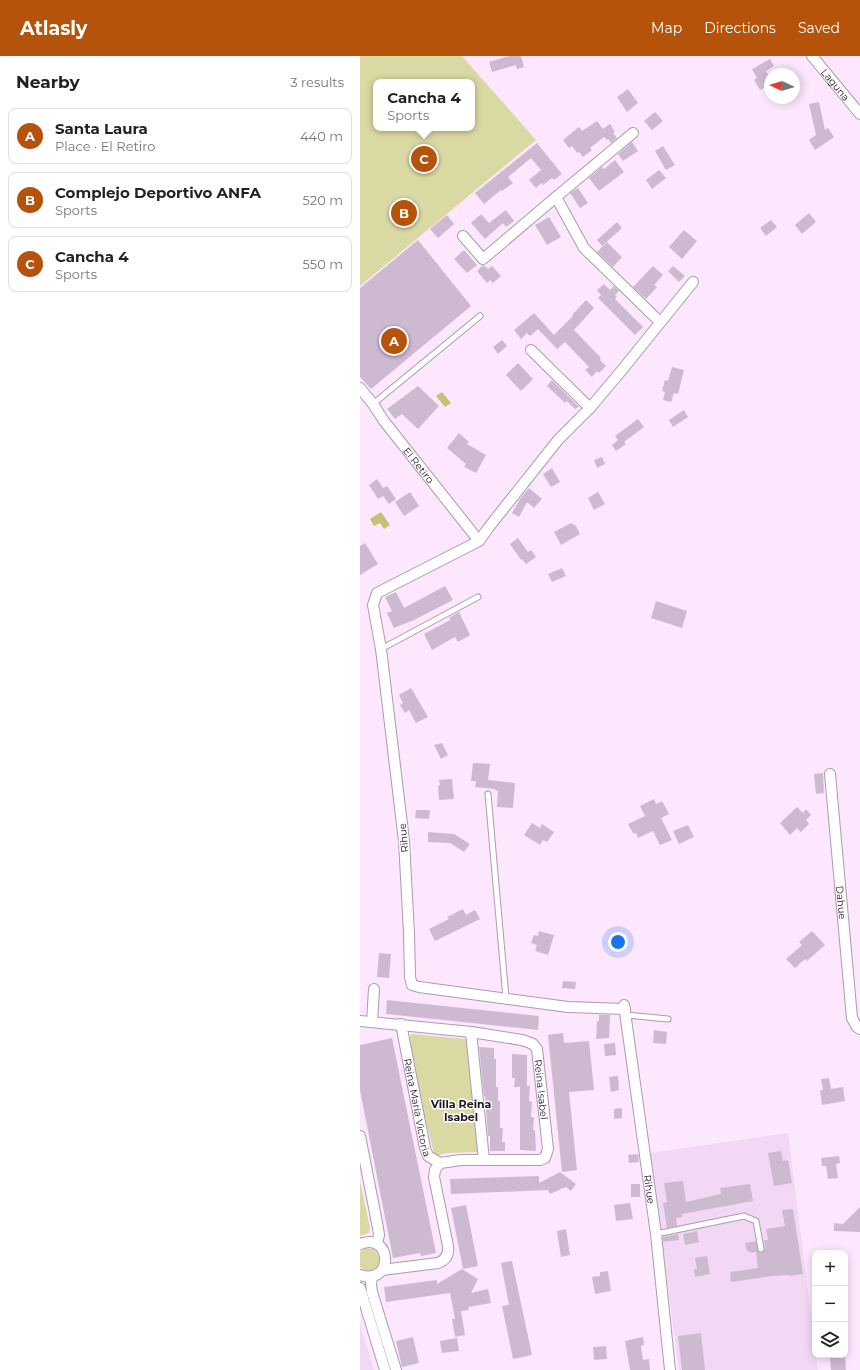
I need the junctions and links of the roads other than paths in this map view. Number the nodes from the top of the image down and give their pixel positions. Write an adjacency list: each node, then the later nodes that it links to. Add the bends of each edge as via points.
1 (812, 56): 2 (street, Laguna)
2 (860, 114)
3 (633, 133): 4 (street)
4 (556, 197): 5 (street, via 483,258); 8 (street, via 584,248)
5 (463, 236)
6 (693, 282): 8 (street)
7 (480, 316): 11 (lane)
8 (660, 322): 12 (street)
9 (532, 350): 12 (street)
10 (360, 388): 11 (street, El Retiro)
11 (373, 404): 13 (street, El Retiro)
12 (590, 408): 13 (street, via 558,440)
13 (479, 542): 15 (street, Rihue, via 377,593 373,605)
14 (478, 597): 15 (lane)
15 (381, 649): 19 (street, Rihue, via 404,841 412,985)
16 (830, 774): 25 (street, Dahue, via 852,1018)
17 (488, 794): 19 (lane)
18 (374, 989): 23 (street)
19 (506, 998): 20 (street, Rihue, via 568,1007)
20 (625, 1010): 21 (lane); 30 (street, Rihue)
21 (668, 1019)
22 (360, 1021): 23 (street, Reina Isabel)
23 (372, 1022): 24 (street, Reina Isabel)
24 (401, 1024): 26 (street, Reina Isabel); 29 (street, Reina María Victoria, via 425,1148 428,1156)
25 (860, 1029)
26 (472, 1032): 28 (street); 28 (street, Reina Isabel, via 522,1040 535,1046 538,1052 547,1142 547,1155 540,1160)
27 (360, 1136): 32 (street, via 378,1228)
28 (484, 1160): 29 (street, Reina Isabel)
29 (440, 1163): 34 (street, Reina María Victoria, via 434,1177 448,1246 447,1256 438,1263)
30 (656, 1234): 33 (lane, via 744,1216 756,1221); 40 (street, Rihue)
31 (360, 1244): 32 (street)
32 (377, 1244): 34 (street, via 386,1258)
33 (761, 1249)
34 (382, 1270): 36 (street)
35 (360, 1275): 36 (street)
36 (372, 1277): 39 (street, via 372,1292)
37 (360, 1288): 38 (street)
38 (385, 1370)
39 (396, 1370)
40 (670, 1370)

